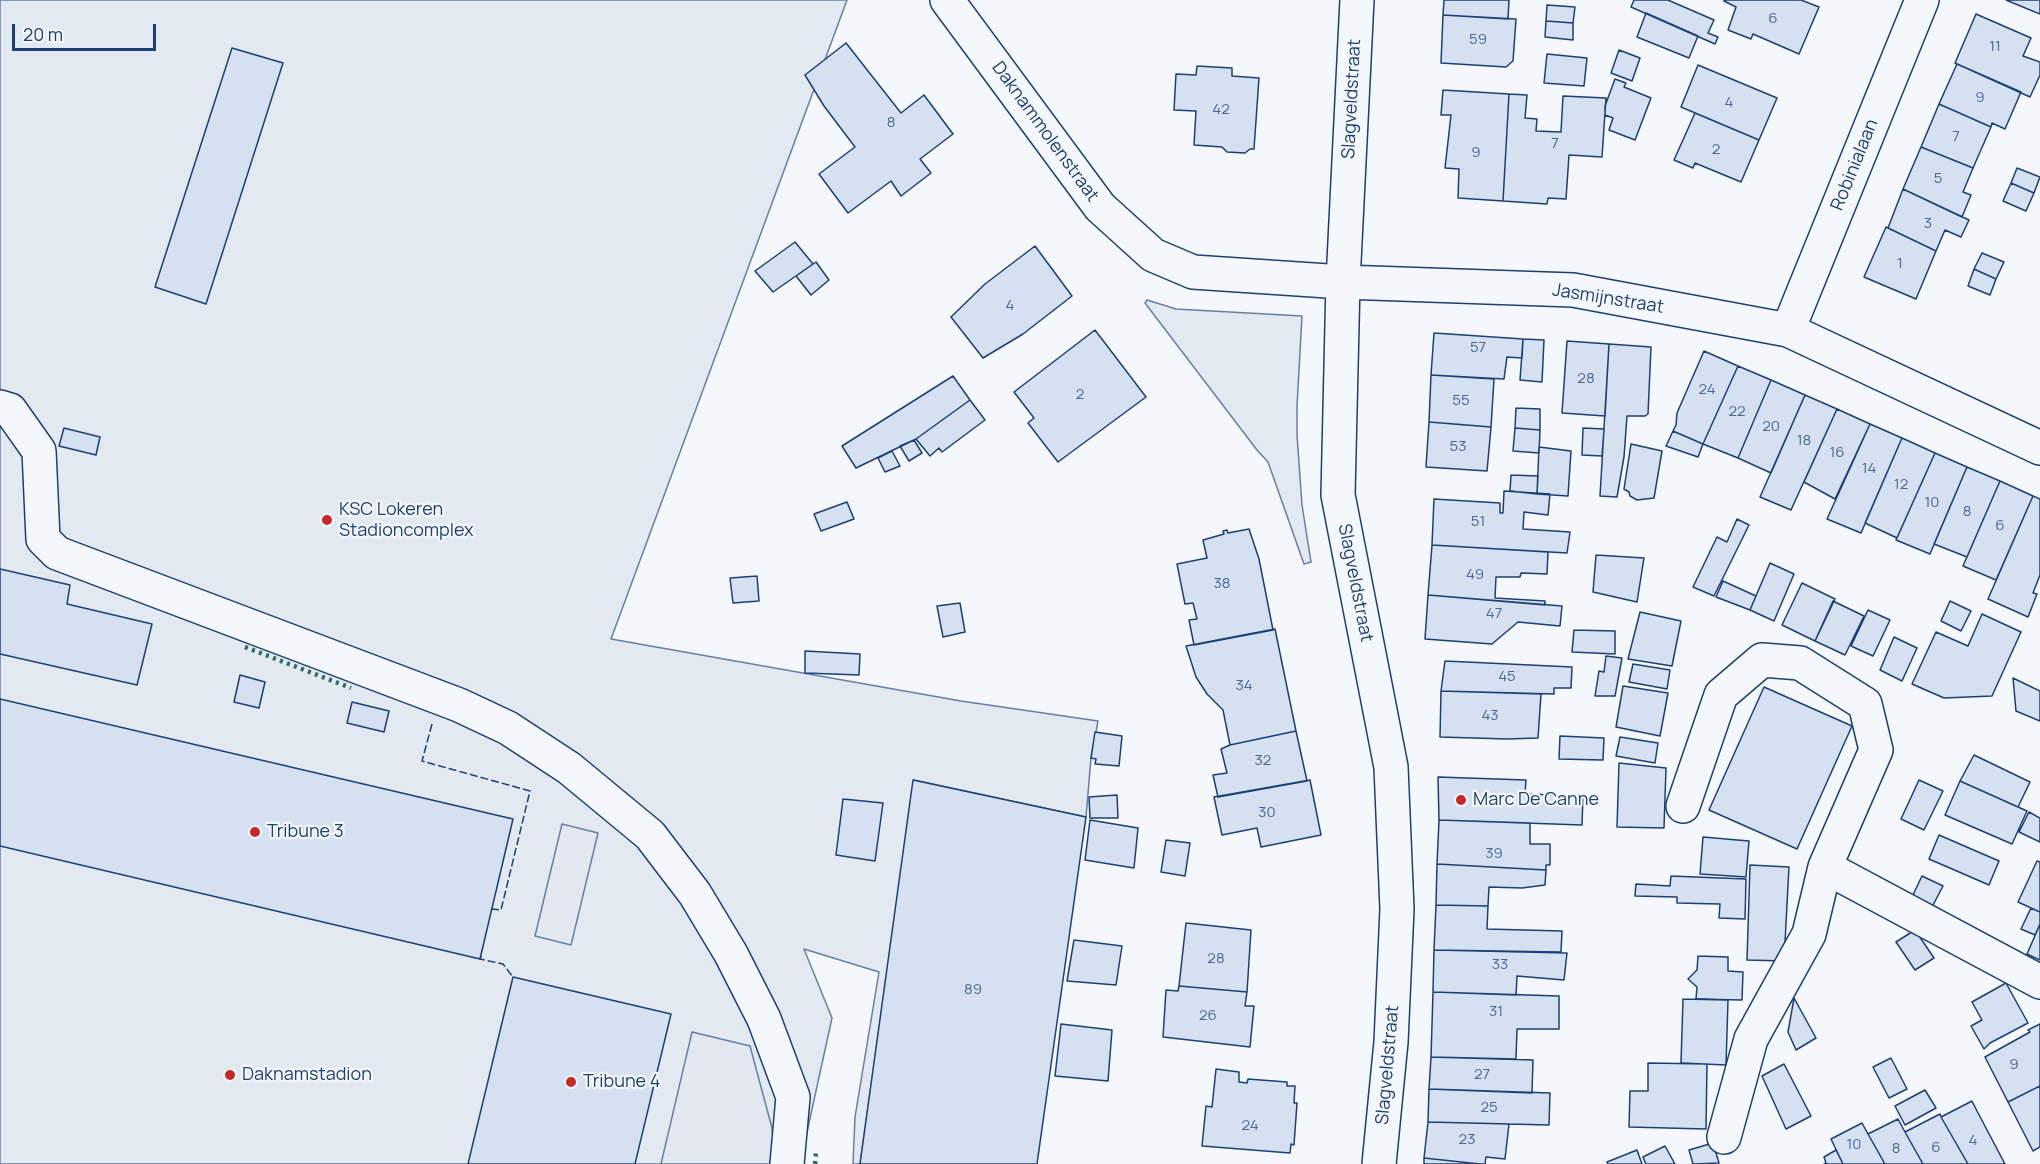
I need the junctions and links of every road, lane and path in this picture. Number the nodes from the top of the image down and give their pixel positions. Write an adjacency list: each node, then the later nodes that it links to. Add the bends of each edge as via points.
1 (947, 0): 4 (street, Daknammolenstraat, via 1100,207)
2 (1357, 0): 5 (street, Slagveldstraat)
3 (1922, 0): 6 (street, Robinialaan)
4 (1153, 255): 5 (street, Jasmijnstraat, via 1193,272)
5 (1343, 282): 6 (street, Jasmijnstraat, via 1573,290); 14 (street, Slagveldstraat, via 1338,495 1391,766 1397,909 1391,1042)
6 (1788, 330): 8 (street, Jasmijnstraat)
7 (0, 407): 13 (street, via 10,410 39,451 43,539 57,553 498,723 570,768 650,835 695,894 764,1018 793,1097)
8 (2040, 448)
9 (1683, 806): 10 (street, via 1722,695 1762,660 1800,663 1865,704 1876,750)
10 (1824, 867): 11 (street); 12 (street, via 1809,934 1751,1039)
11 (2040, 982)
12 (1724, 1137)
13 (787, 1164)
14 (1379, 1164)

